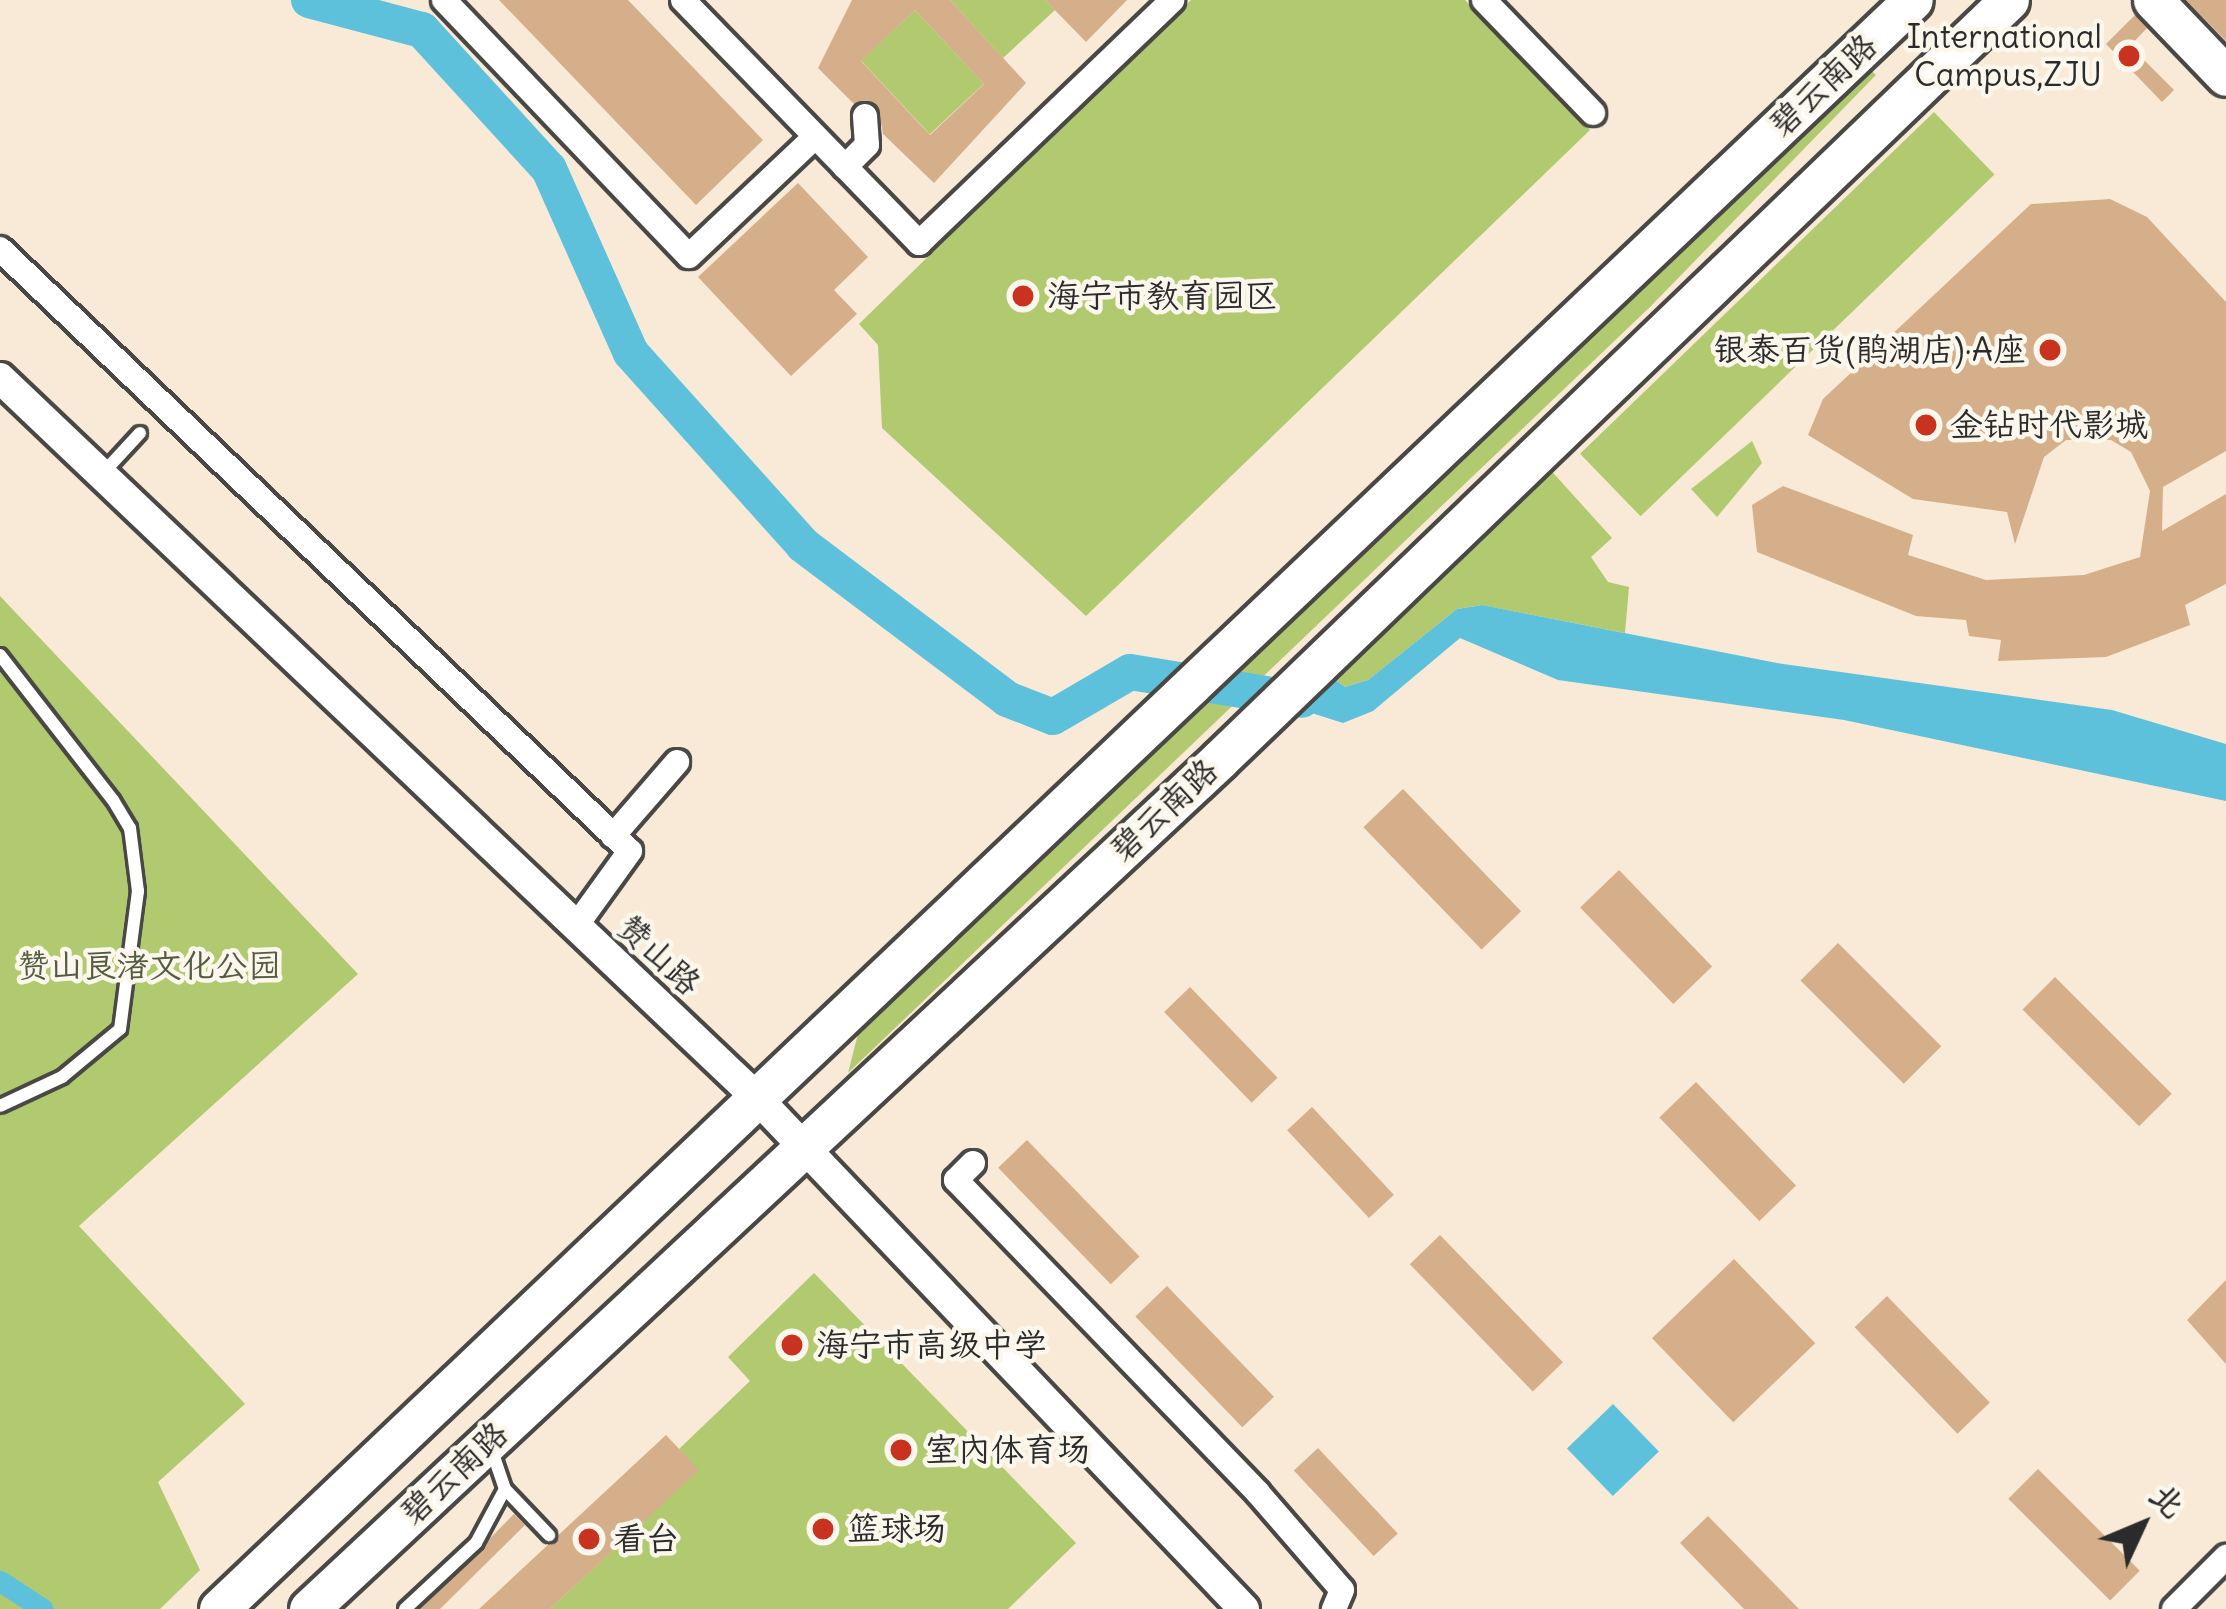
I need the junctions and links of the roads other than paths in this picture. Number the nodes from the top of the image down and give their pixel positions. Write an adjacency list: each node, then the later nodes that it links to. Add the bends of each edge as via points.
1 (444, 0): 11 (street, via 689,256)
2 (683, 0): 11 (street)
3 (1172, 0): 12 (street, via 919,244)
4 (1484, 0): 9 (street)
5 (1913, 0): 21 (main road, 碧云南路)
6 (2009, 0): 23 (main road, 碧云南路, via 1219,760)
7 (2153, 0): 8 (main road)
8 (2226, 76)
9 (1593, 113)
10 (865, 116): 12 (street, via 867,145)
11 (815, 137): 12 (street)
12 (845, 167)
13 (0, 248): 19 (street)
14 (0, 378): 16 (street, 赞山路)
15 (140, 433): 16 (lane)
16 (100, 476): 20 (street, 赞山路)
17 (0, 655): 22 (lane, via 130,828 138,891 120,1029 62,1077)
18 (677, 761): 19 (street)
19 (614, 836): 20 (street, via 630,851)
20 (576, 926): 21 (street, 赞山路)
21 (758, 1098): 23 (street, 赞山路); 29 (main road, 碧云南路)
22 (0, 1106)
23 (802, 1144): 25 (main road, 碧云南路); 32 (street, 赞山路)
24 (973, 1163): 33 (street, via 956,1180 1258,1493 1342,1590)
25 (491, 1439): 26 (lane); 30 (main road, 碧云南路)
26 (506, 1489): 27 (lane); 31 (lane, via 476,1543)
27 (550, 1535)
28 (2226, 1557): 34 (street)
29 (219, 1609)
30 (309, 1609)
31 (405, 1609)
32 (1244, 1609)
33 (1334, 1609)
34 (2174, 1609)

